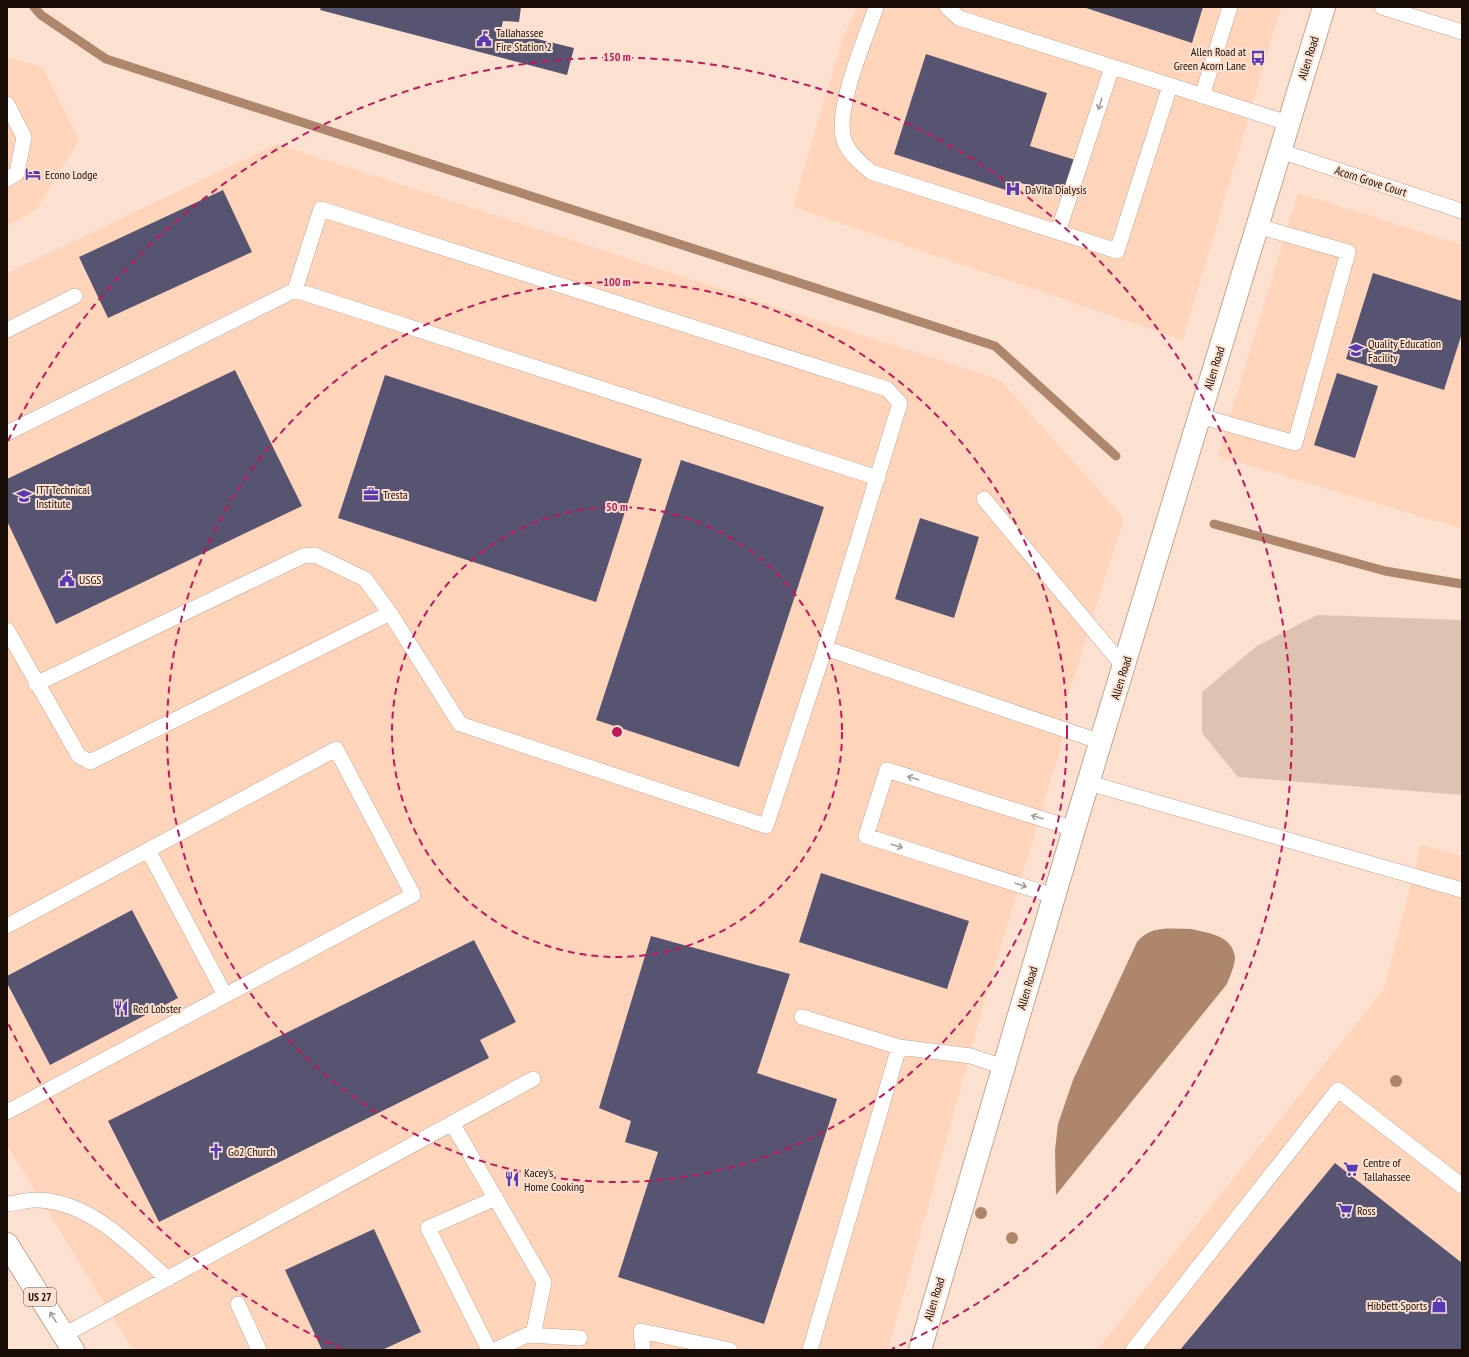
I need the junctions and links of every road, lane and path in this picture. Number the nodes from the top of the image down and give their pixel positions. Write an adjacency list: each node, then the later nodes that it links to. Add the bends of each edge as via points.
1 (876, 7): 16 (lane, via 845,100 844,140 854,157 871,172)
2 (947, 7): 7 (lane, via 959,18)
3 (1230, 7): 9 (lane)
4 (1324, 7): 11 (street, Allen Road)
5 (1382, 7): 6 (lane)
6 (1462, 32)
7 (1112, 67): 8 (lane); 16 (lane, one-way to 16)
8 (1170, 86): 9 (lane); 16 (lane, via 1117,251)
9 (1202, 96): 11 (lane)
10 (7, 104): 13 (lane, via 24,137 17,172)
11 (1288, 123): 12 (street, Allen Road)
12 (1280, 151): 14 (lane, Acorn Grove Court); 15 (street, Allen Road)
13 (7, 179)
14 (1462, 210)
15 (1257, 226): 20 (street, Allen Road); 20 (lane, via 1348,252 1295,443)
16 (1058, 232)
17 (295, 290): 21 (lane); 22 (lane); 22 (lane, via 321,209 887,389 900,403)
18 (75, 296): 19 (lane)
19 (7, 330)
20 (1200, 416): 27 (street, Allen Road)
21 (7, 433)
22 (878, 478): 26 (lane)
23 (984, 499): 27 (lane)
24 (390, 613): 26 (lane, via 460,724 766,826); 28 (lane, via 365,578 316,555 303,556); 28 (lane, via 90,762 79,756)
25 (7, 630): 28 (lane)
26 (825, 648): 29 (lane)
27 (1124, 667): 29 (street, Allen Road)
28 (36, 684)
29 (1101, 742): 30 (street, Allen Road)
30 (1089, 783): 31 (street, Allen Road); 33 (lane)
31 (1074, 828): 34 (street, Allen Road); 34 (lane, one-way to 34, via 887,770 866,836)
32 (148, 850): 35 (lane); 36 (lane); 36 (lane, via 336,749 413,895)
33 (1462, 890)
34 (1054, 896): 39 (street, Allen Road)
35 (7, 926)
36 (225, 995): 41 (lane)
37 (802, 1018): 38 (lane)
38 (899, 1047): 39 (lane, via 971,1056); 57 (lane)
39 (1003, 1067): 58 (street, Allen Road)
40 (533, 1080): 42 (lane)
41 (7, 1112)
42 (452, 1123): 44 (lane); 47 (lane)
43 (1462, 1186): 59 (lane, via 1338,1090)
44 (496, 1198): 49 (lane, via 544,1282); 53 (lane, via 428,1228)
45 (7, 1204): 47 (lane, via 39,1199 71,1206 93,1217)
46 (7, 1244): 51 (street, US 27, one-way to 46)
47 (168, 1279): 51 (lane)
48 (238, 1304): 52 (lane)
49 (533, 1335): 50 (lane); 54 (lane, via 527,1335)
50 (580, 1338)
51 (69, 1343)
52 (259, 1350)
53 (489, 1350)
54 (496, 1350)
55 (643, 1350): 56 (lane, via 641,1330)
56 (730, 1350)
57 (810, 1350)
58 (920, 1350)
59 (1133, 1350)

